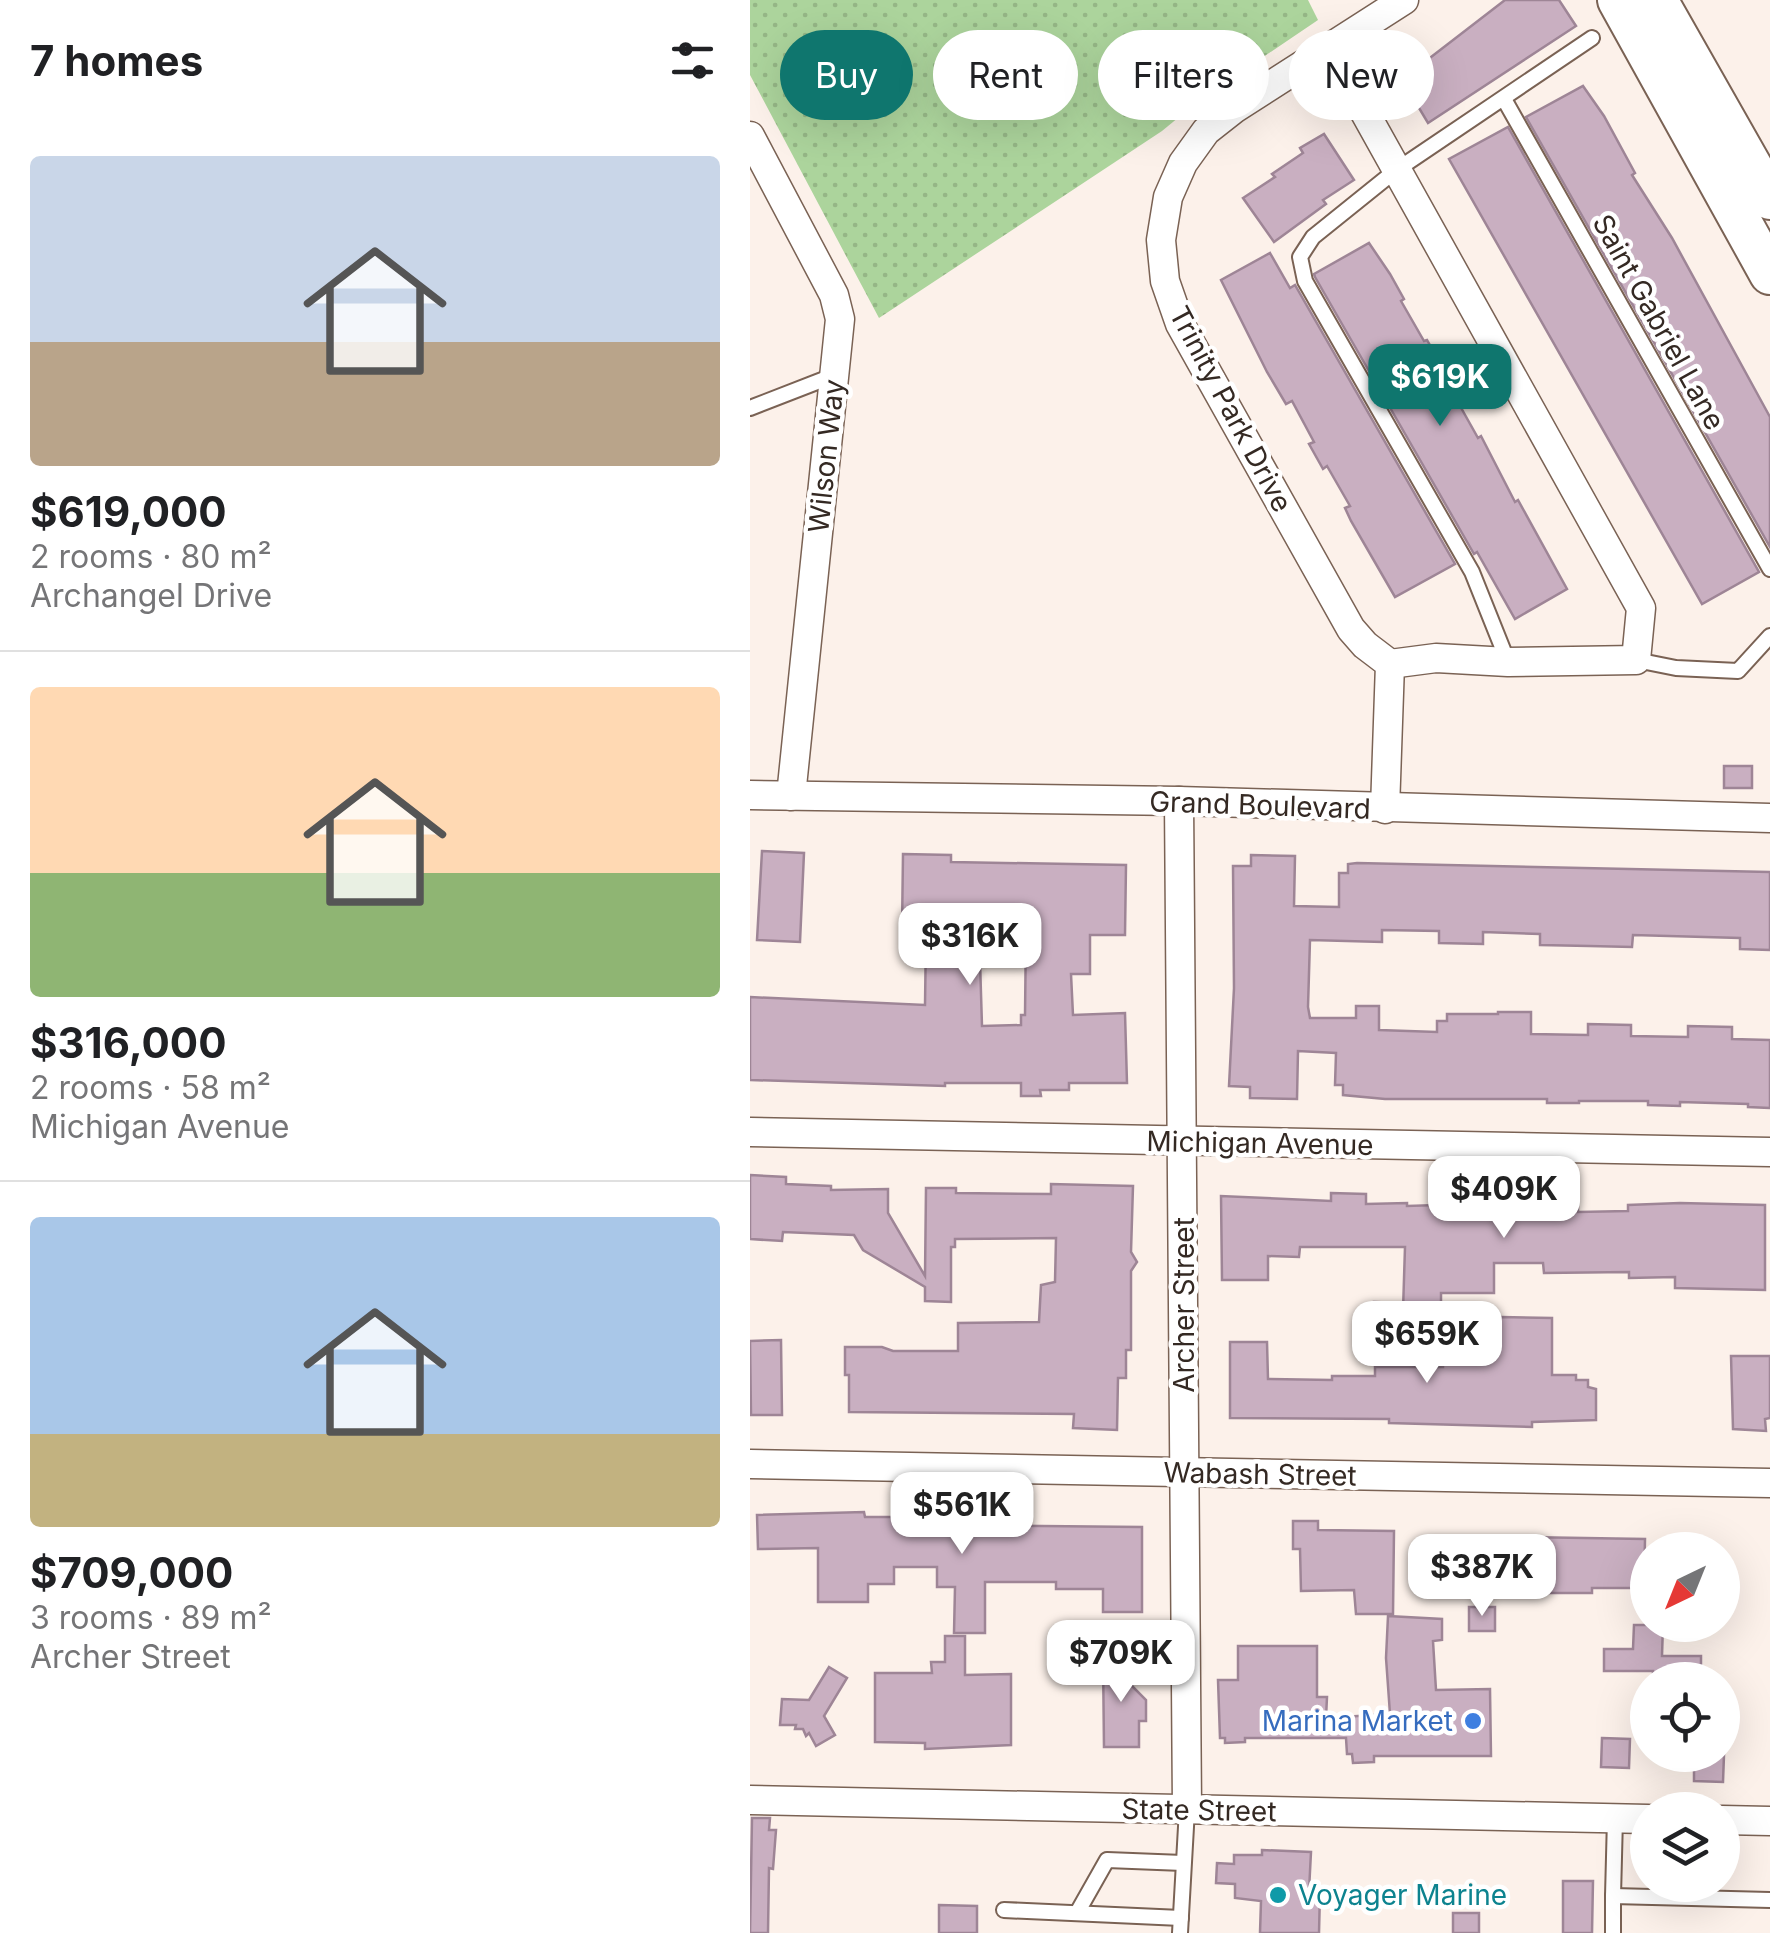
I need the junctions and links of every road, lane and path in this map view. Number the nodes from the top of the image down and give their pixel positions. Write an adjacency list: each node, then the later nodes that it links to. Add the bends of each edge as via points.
1 (1404, 0): 4 (street, Trinity Park Drive)
2 (1618, 0): 12 (main road)
3 (1656, 0): 11 (main road)
4 (1360, 30)
5 (1592, 38): 7 (lane)
6 (1289, 75): 19 (street, Trinity Park Drive, via 1234,109 1183,162 1161,240 1165,281 1180,324 1351,629)
7 (1504, 99): 10 (lane); 15 (lane, Saint Gabriel Lane)
8 (1368, 120): 10 (street)
9 (750, 136): 13 (street, Wilson Way, via 834,295 840,319)
10 (1395, 171): 17 (street, via 1641,608); 18 (lane, via 1312,236 1300,257 1305,282 1472,572)
11 (1770, 200)
12 (1770, 274)
13 (836, 374): 14 (lane); 21 (street, Wilson Way)
14 (750, 408)
15 (1770, 569)
16 (1770, 636): 17 (lane, via 1738,671)
17 (1636, 660): 18 (street)
18 (1508, 662): 19 (street, via 1436,658)
19 (1390, 664): 23 (street)
20 (750, 795): 21 (street, Grand Boulevard)
21 (791, 796): 22 (street, Grand Boulevard)
22 (1179, 802): 23 (street, Grand Boulevard); 26 (street, Archer Street)
23 (1385, 810): 24 (street, Grand Boulevard)
24 (1770, 818)
25 (750, 1132): 26 (street, Michigan Avenue)
26 (1182, 1142): 27 (street, Michigan Avenue); 29 (street, Archer Street)
27 (1770, 1152)
28 (750, 1464): 29 (street, Wabash Street)
29 (1184, 1474): 30 (street, Wabash Street); 32 (street, Archer Street)
30 (1770, 1483)
31 (750, 1800): 32 (street, State Street)
32 (1187, 1810): 33 (street, State Street); 37 (lane)
33 (1615, 1818): 34 (street, State Street); 38 (lane)
34 (1630, 1818)
35 (1740, 1820): 36 (street)
36 (1770, 1821)
37 (1183, 1863): 41 (lane, via 1107,1860); 42 (lane)
38 (1613, 1896): 39 (lane); 43 (lane)
39 (1770, 1900)
40 (1004, 1910): 41 (lane)
41 (1078, 1914): 42 (lane)
42 (1180, 1926)
43 (1612, 1933)

